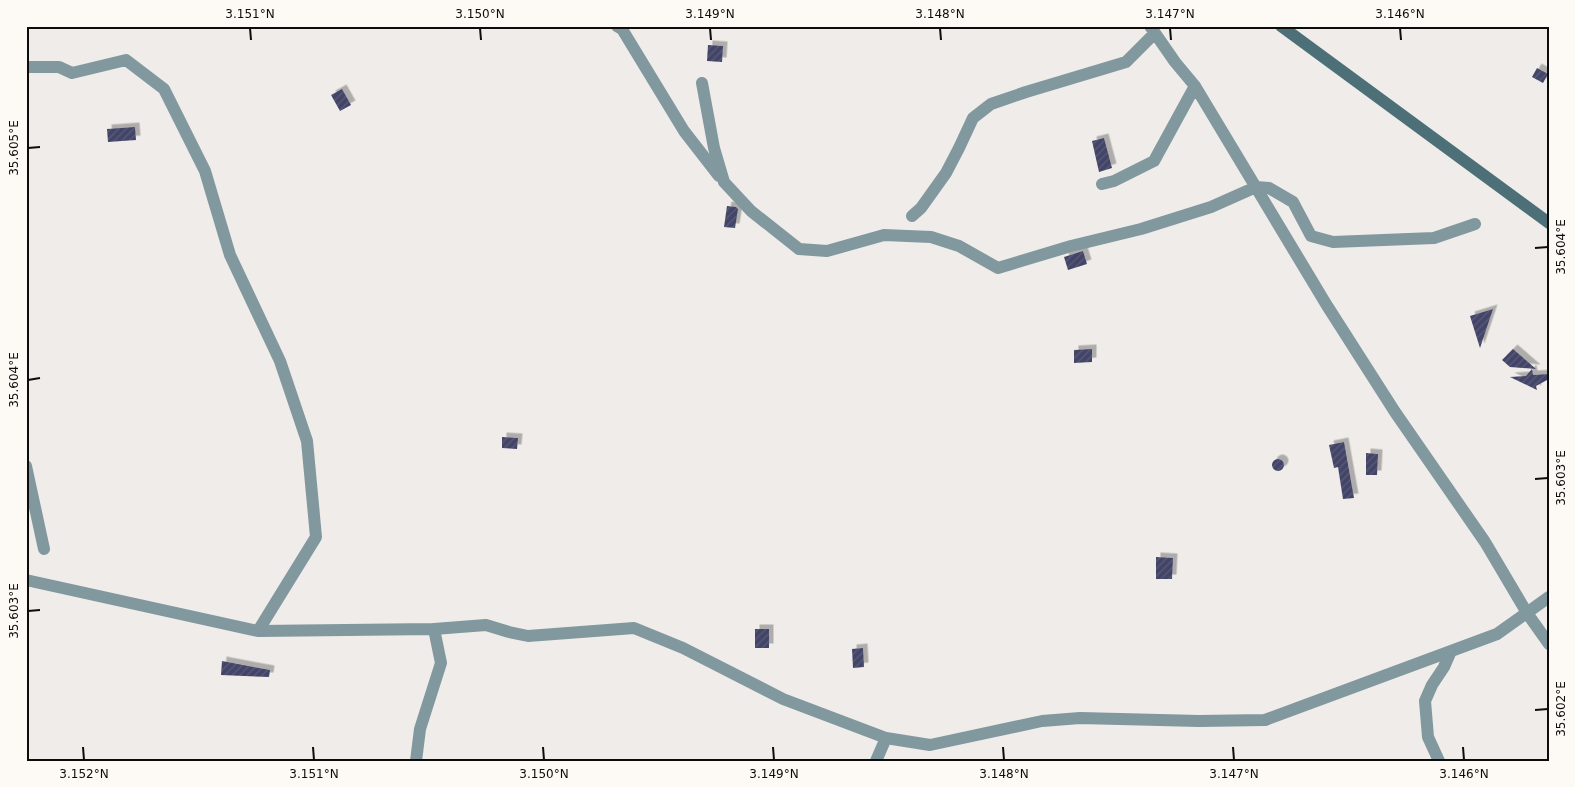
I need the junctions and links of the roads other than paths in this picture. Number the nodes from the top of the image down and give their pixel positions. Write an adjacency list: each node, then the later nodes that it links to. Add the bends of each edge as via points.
1 (617, 26): 7 (street, via 622,29 684,131)
2 (1281, 26): 11 (main road)
3 (1152, 30): 6 (street); 10 (street, via 1126,62 991,104 973,118 946,173)
4 (26, 66): 19 (street, via 58,67 72,74 126,60 164,89 205,171 230,254 280,361 307,441 316,537)
5 (702, 83): 7 (street)
6 (1195, 86): 8 (street, via 1154,160); 9 (street)
7 (724, 182): 9 (street, via 751,211 799,249 827,251 884,235 931,237 959,246 998,268 1211,207)
8 (1102, 184)
9 (1256, 187): 12 (street, via 1269,188 1293,202 1311,236 1333,242 1434,238); 17 (street, via 1326,304 1485,542)
10 (912, 216)
11 (1549, 223)
12 (1475, 224)
13 (26, 466): 14 (street)
14 (44, 549)
15 (26, 580): 19 (street)
16 (1549, 597): 17 (street)
17 (1527, 612): 20 (street); 21 (street, via 1496,634)
18 (434, 629): 19 (street); 22 (street, via 486,625 528,636 634,628 683,648 782,698); 23 (street, via 441,662 420,729)
19 (258, 631)
20 (1549, 644)
21 (1451, 651): 22 (street, via 1265,720 1080,718 1042,721 930,745); 25 (street, via 1425,701 1428,737)
22 (886, 738): 24 (street)
23 (416, 761)
24 (876, 761)
25 (1439, 761)

